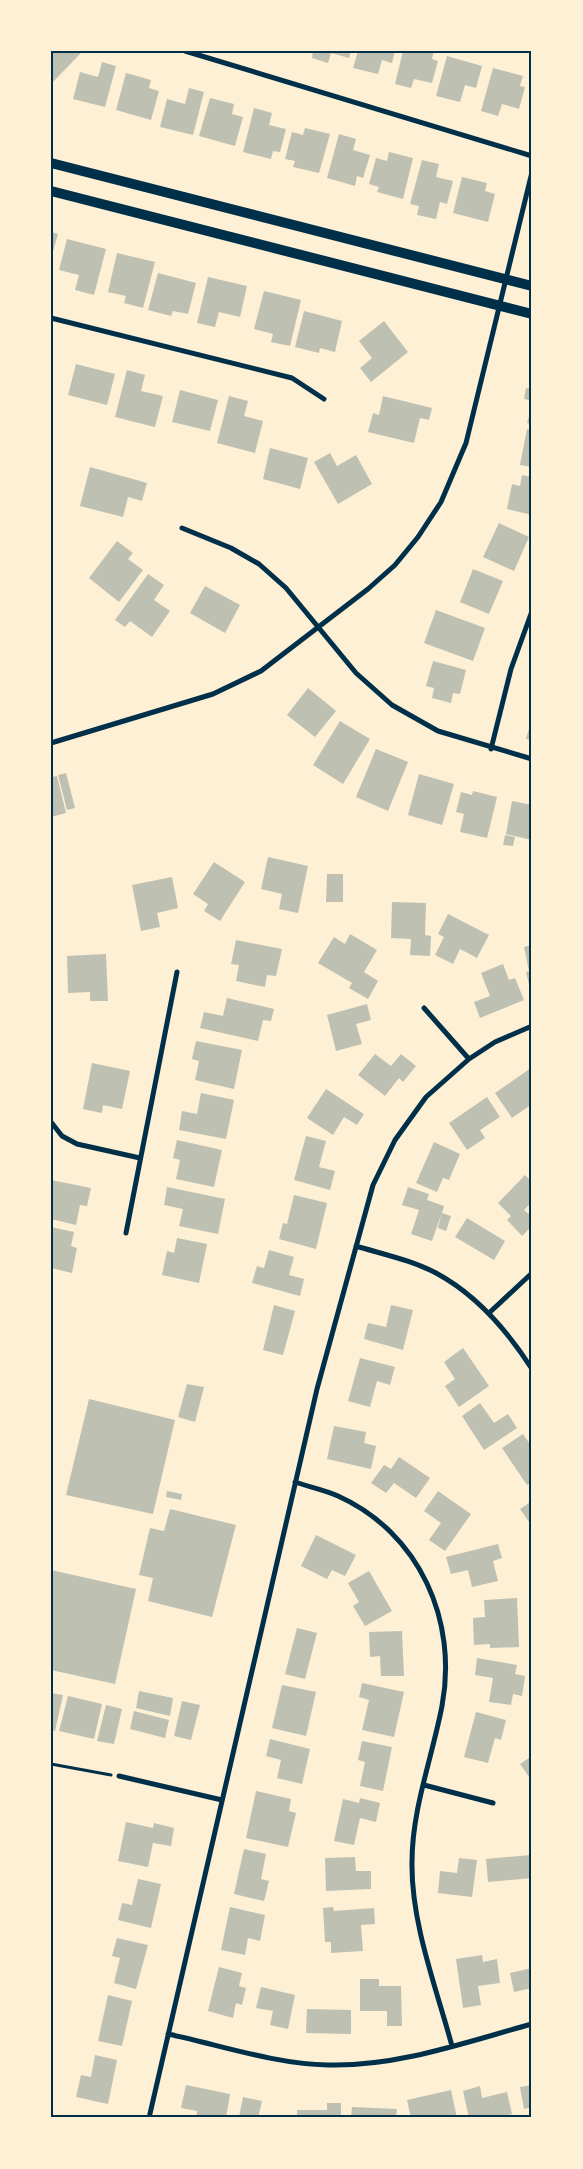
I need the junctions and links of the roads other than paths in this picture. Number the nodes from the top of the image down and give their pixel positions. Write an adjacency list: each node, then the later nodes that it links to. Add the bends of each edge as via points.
1 (185, 51): 2 (street)
2 (532, 156)
3 (51, 163): 6 (main road)
4 (532, 172): 6 (street)
5 (51, 191): 8 (main road)
6 (506, 279): 7 (main road); 8 (street)
7 (532, 286)
8 (499, 306): 9 (main road); 14 (street, via 466,443 441,502 394,564)
9 (532, 314)
10 (51, 318): 11 (street, via 292,378)
11 (324, 399)
12 (182, 528): 14 (street, via 231,548 258,564 286,588)
13 (532, 611): 16 (street, via 511,669)
14 (319, 628): 15 (street, via 261,671 213,694); 16 (street, via 356,673 392,705 438,731)
15 (51, 743)
16 (491, 749): 17 (street)
17 (532, 759)
18 (177, 972): 23 (street)
19 (424, 1008): 21 (street)
20 (532, 1026): 21 (street, via 495,1042)
21 (469, 1059): 25 (street, via 426,1097 395,1140 373,1185)
22 (51, 1122): 23 (street, via 62,1136 77,1144)
23 (140, 1158): 24 (street)
24 (126, 1233)
25 (356, 1246): 27 (street, via 435,1272 464,1290); 29 (street)
26 (532, 1273): 27 (street)
27 (490, 1313): 28 (street)
28 (532, 1369)
29 (295, 1482): 31 (street, via 339,1496 378,1521 411,1556 433,1595 445,1639 446,1678); 32 (street)
30 (119, 1776): 32 (street)
31 (424, 1785): 33 (street); 36 (street, via 414,1833 414,1901)
32 (222, 1800): 35 (street)
33 (493, 1803)
34 (532, 2024): 36 (street)
35 (168, 2034): 36 (street, via 281,2059 328,2065 386,2062); 37 (street)
36 (452, 2046)
37 (149, 2118)

